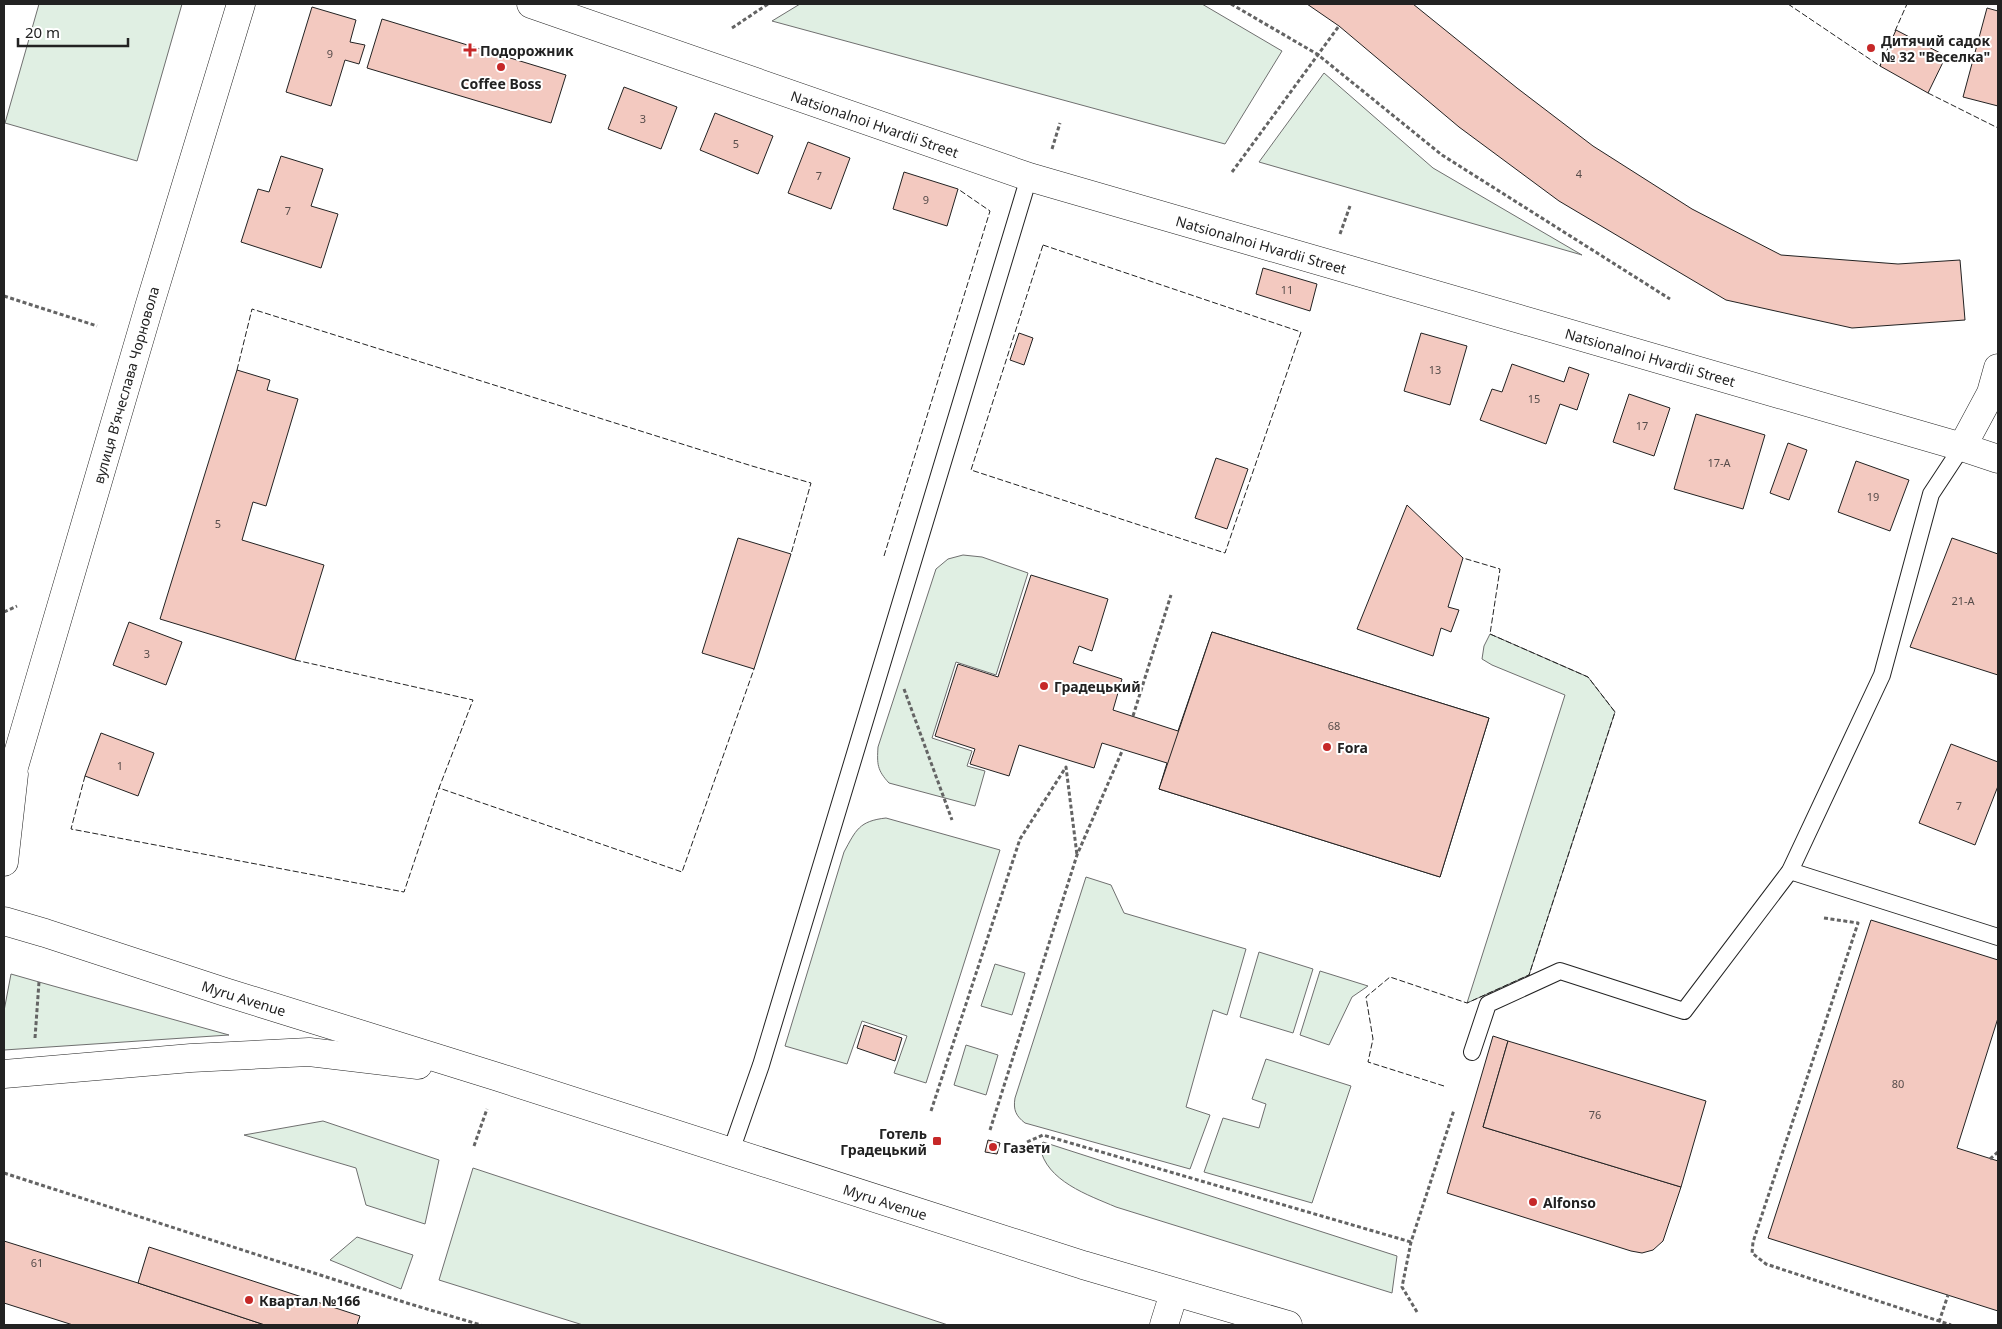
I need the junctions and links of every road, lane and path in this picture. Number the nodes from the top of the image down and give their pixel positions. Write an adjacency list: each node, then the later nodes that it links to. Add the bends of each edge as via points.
1 (241, 4): 22 (main road, вулиця Вʼячеслава Чорновола)
2 (531, 4): 9 (main road, Natsionalnoi Hvardii Street)
3 (768, 4): 6 (path)
4 (1230, 4): 7 (path)
5 (1339, 26): 7 (path)
6 (732, 28)
7 (1317, 54): 8 (path); 11 (path, via 1442,156)
8 (1232, 172)
9 (1029, 177): 14 (main road, Natsionalnoi Hvardii Street); 19 (lane)
10 (4, 296): 12 (path)
11 (1670, 299)
12 (97, 326)
13 (1998, 368): 14 (main road, via 1991,393)
14 (1962, 447): 15 (main road, Natsionalnoi Hvardii Street); 26 (lane, via 1932,494 1882,675)
15 (1998, 459)
16 (1170, 595): 20 (path)
17 (17, 606): 18 (path)
18 (4, 612)
19 (888, 643): 23 (path); 40 (lane, via 761,1065)
20 (1133, 716)
21 (1123, 749): 24 (path)
22 (9, 779): 25 (main road, вулиця Вʼячеслава Чорновола)
23 (952, 820)
24 (1077, 855): 36 (path, via 1066,768 1020,839); 37 (path)
25 (4, 862)
26 (1790, 871): 29 (lane); 32 (lane, via 1684,1011 1560,970 1488,1004)
27 (1824, 918): 48 (path, via 1858,922 1752,1253 1766,1264)
28 (4, 921): 34 (main road, Myru Avenue)
29 (1998, 937)
30 (39, 982): 31 (path)
31 (34, 1048)
32 (1472, 1052)
33 (4, 1074): 34 (main road, Myru Avenue, via 191,1058 310,1052)
34 (491, 1075): 39 (path); 40 (main road, Myru Avenue)
35 (1454, 1110): 44 (path)
36 (931, 1111)
37 (990, 1130)
38 (1027, 1142): 44 (path, via 1043,1136)
39 (474, 1146)
40 (731, 1151): 45 (main road, Myru Avenue)
41 (1998, 1152): 42 (path)
42 (1990, 1159)
43 (4, 1173): 49 (path)
44 (1411, 1242): 47 (path, via 1402,1287)
45 (1174, 1293): 50 (main road); 51 (main road, Myru Avenue)
46 (1948, 1295): 48 (path)
47 (1416, 1312)
48 (1939, 1322): 52 (path)
49 (481, 1325)
50 (1164, 1325)
51 (1288, 1325)
52 (1951, 1325)

